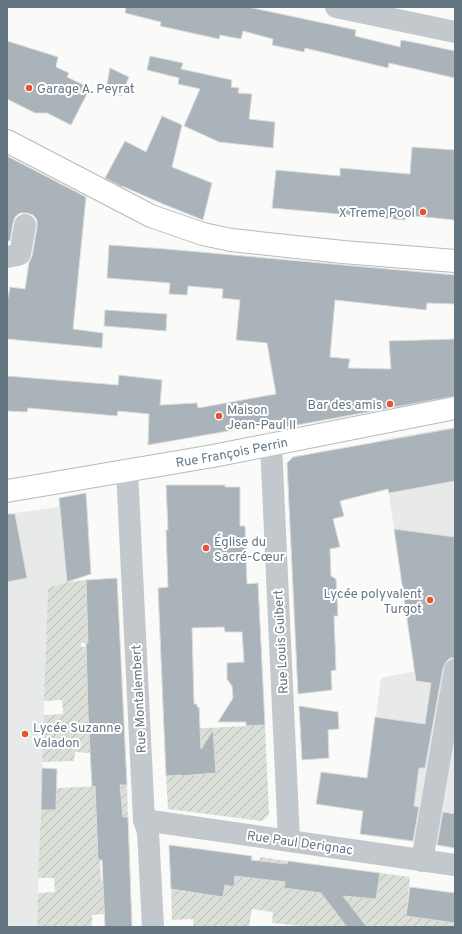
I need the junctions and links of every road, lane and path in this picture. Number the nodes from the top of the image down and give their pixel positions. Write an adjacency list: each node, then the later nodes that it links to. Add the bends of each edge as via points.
1 (336, 7): 2 (street)
2 (455, 32)
3 (7, 141): 6 (main road, via 151,216 203,234 283,246)
4 (25, 225): 5 (street, via 20,254)
5 (7, 257)
6 (455, 261)
7 (455, 408): 8 (main road, Rue François Perrin)
8 (271, 444): 9 (main road, Rue François Perrin); 13 (street, Rue Louis Guibert)
9 (127, 470): 10 (main road, Rue François Perrin); 12 (street, Rue Montalembert)
10 (7, 491)
11 (455, 670): 14 (street)
12 (144, 820): 13 (street, Rue Paul Derignac); 16 (street, Rue Montalembert, via 148,832)
13 (289, 840): 14 (street, Rue Paul Derignac)
14 (422, 861): 15 (street, Rue Paul Derignac)
15 (455, 865)
16 (152, 927)

